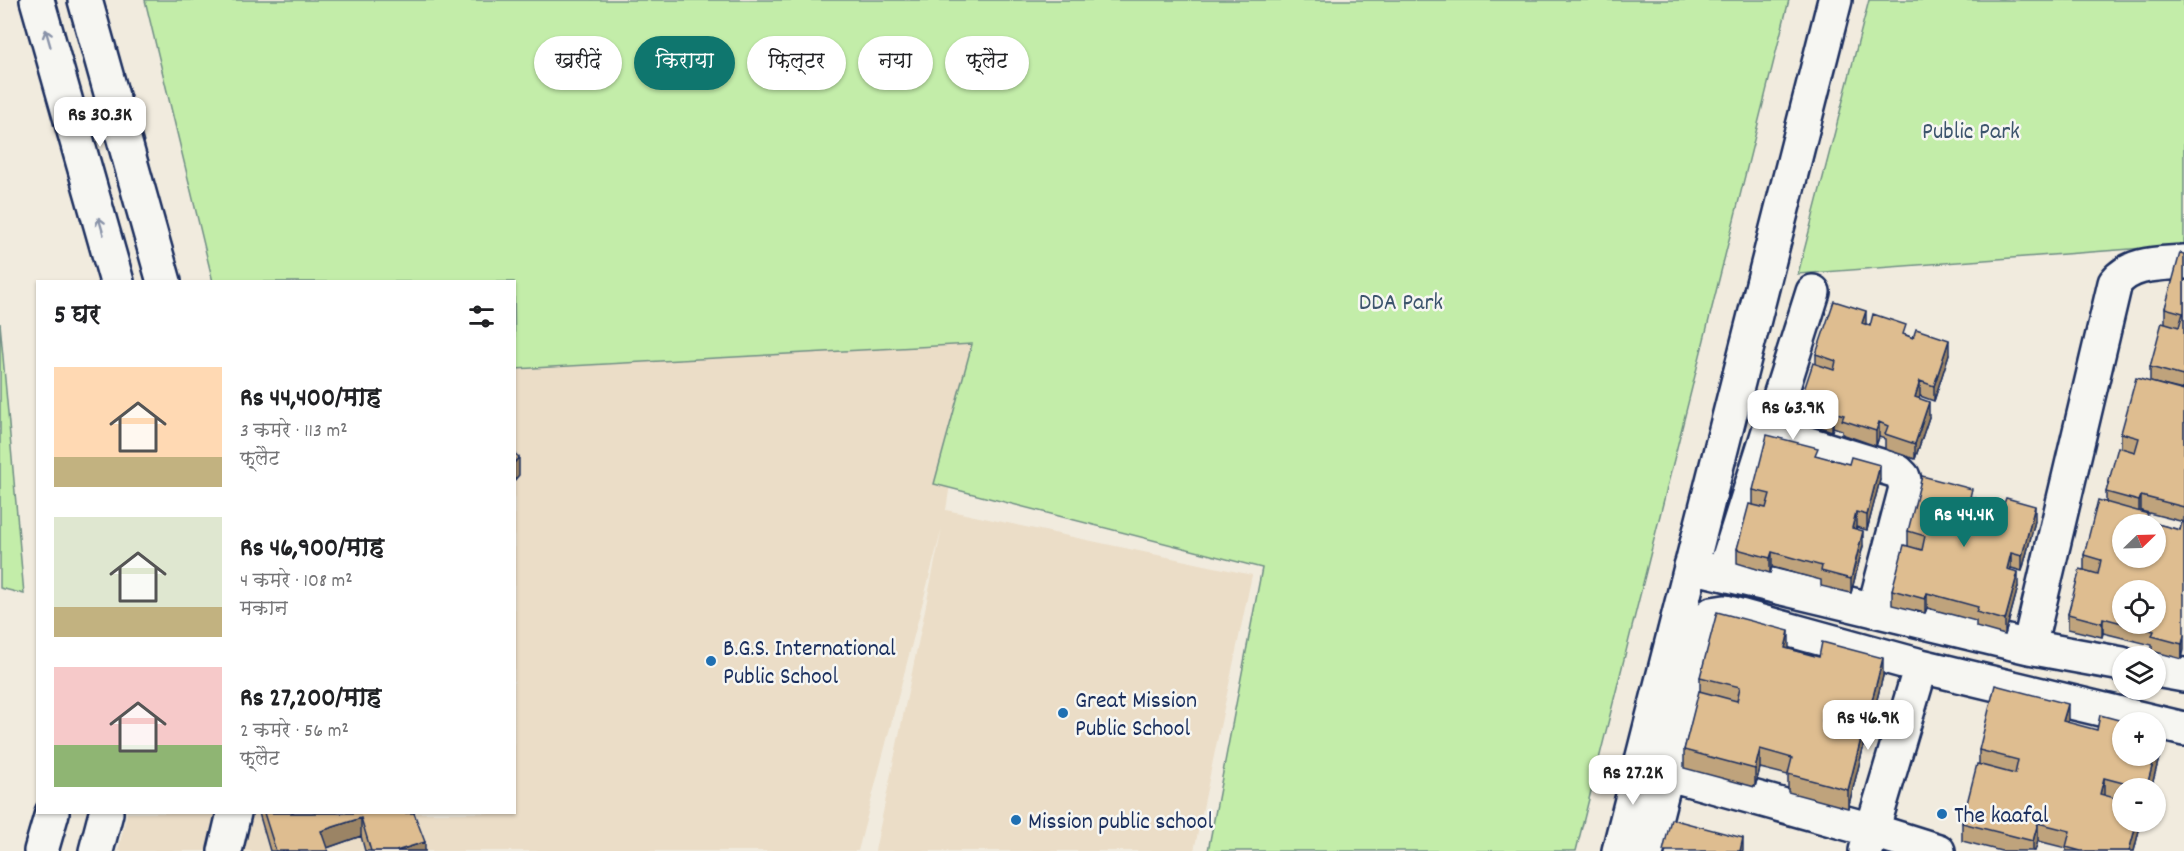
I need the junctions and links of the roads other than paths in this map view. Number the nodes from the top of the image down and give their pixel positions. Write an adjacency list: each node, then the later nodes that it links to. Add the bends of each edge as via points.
1 (37, 0): 5 (street, one-way to 1)
2 (85, 0): 6 (street)
3 (1835, 0): 9 (street)
4 (2184, 262): 12 (street, via 2138,267 2122,274 2115,283)
5 (116, 280)
6 (163, 280)
7 (1813, 292): 8 (street)
8 (1769, 432): 10 (street); 11 (street, via 1897,471 1903,477 1906,488)
9 (1691, 566): 10 (street); 18 (street)
10 (1724, 573): 11 (street)
11 (1874, 610): 12 (street)
12 (2029, 647): 13 (street)
13 (2112, 662)
14 (1921, 666): 17 (street); 18 (street, via 1725,612 1712,614 1705,621); 22 (street)
15 (2166, 672): 16 (street)
16 (2184, 675)
17 (2184, 729)
18 (1654, 770): 22 (street); 26 (street); 27 (street)
19 (52, 814): 23 (street)
20 (106, 814): 24 (street)
21 (234, 814): 25 (street)
22 (1868, 841): 28 (street)
23 (41, 851)
24 (96, 851)
25 (225, 851)
26 (1619, 851)
27 (1647, 851)
28 (1938, 851)

